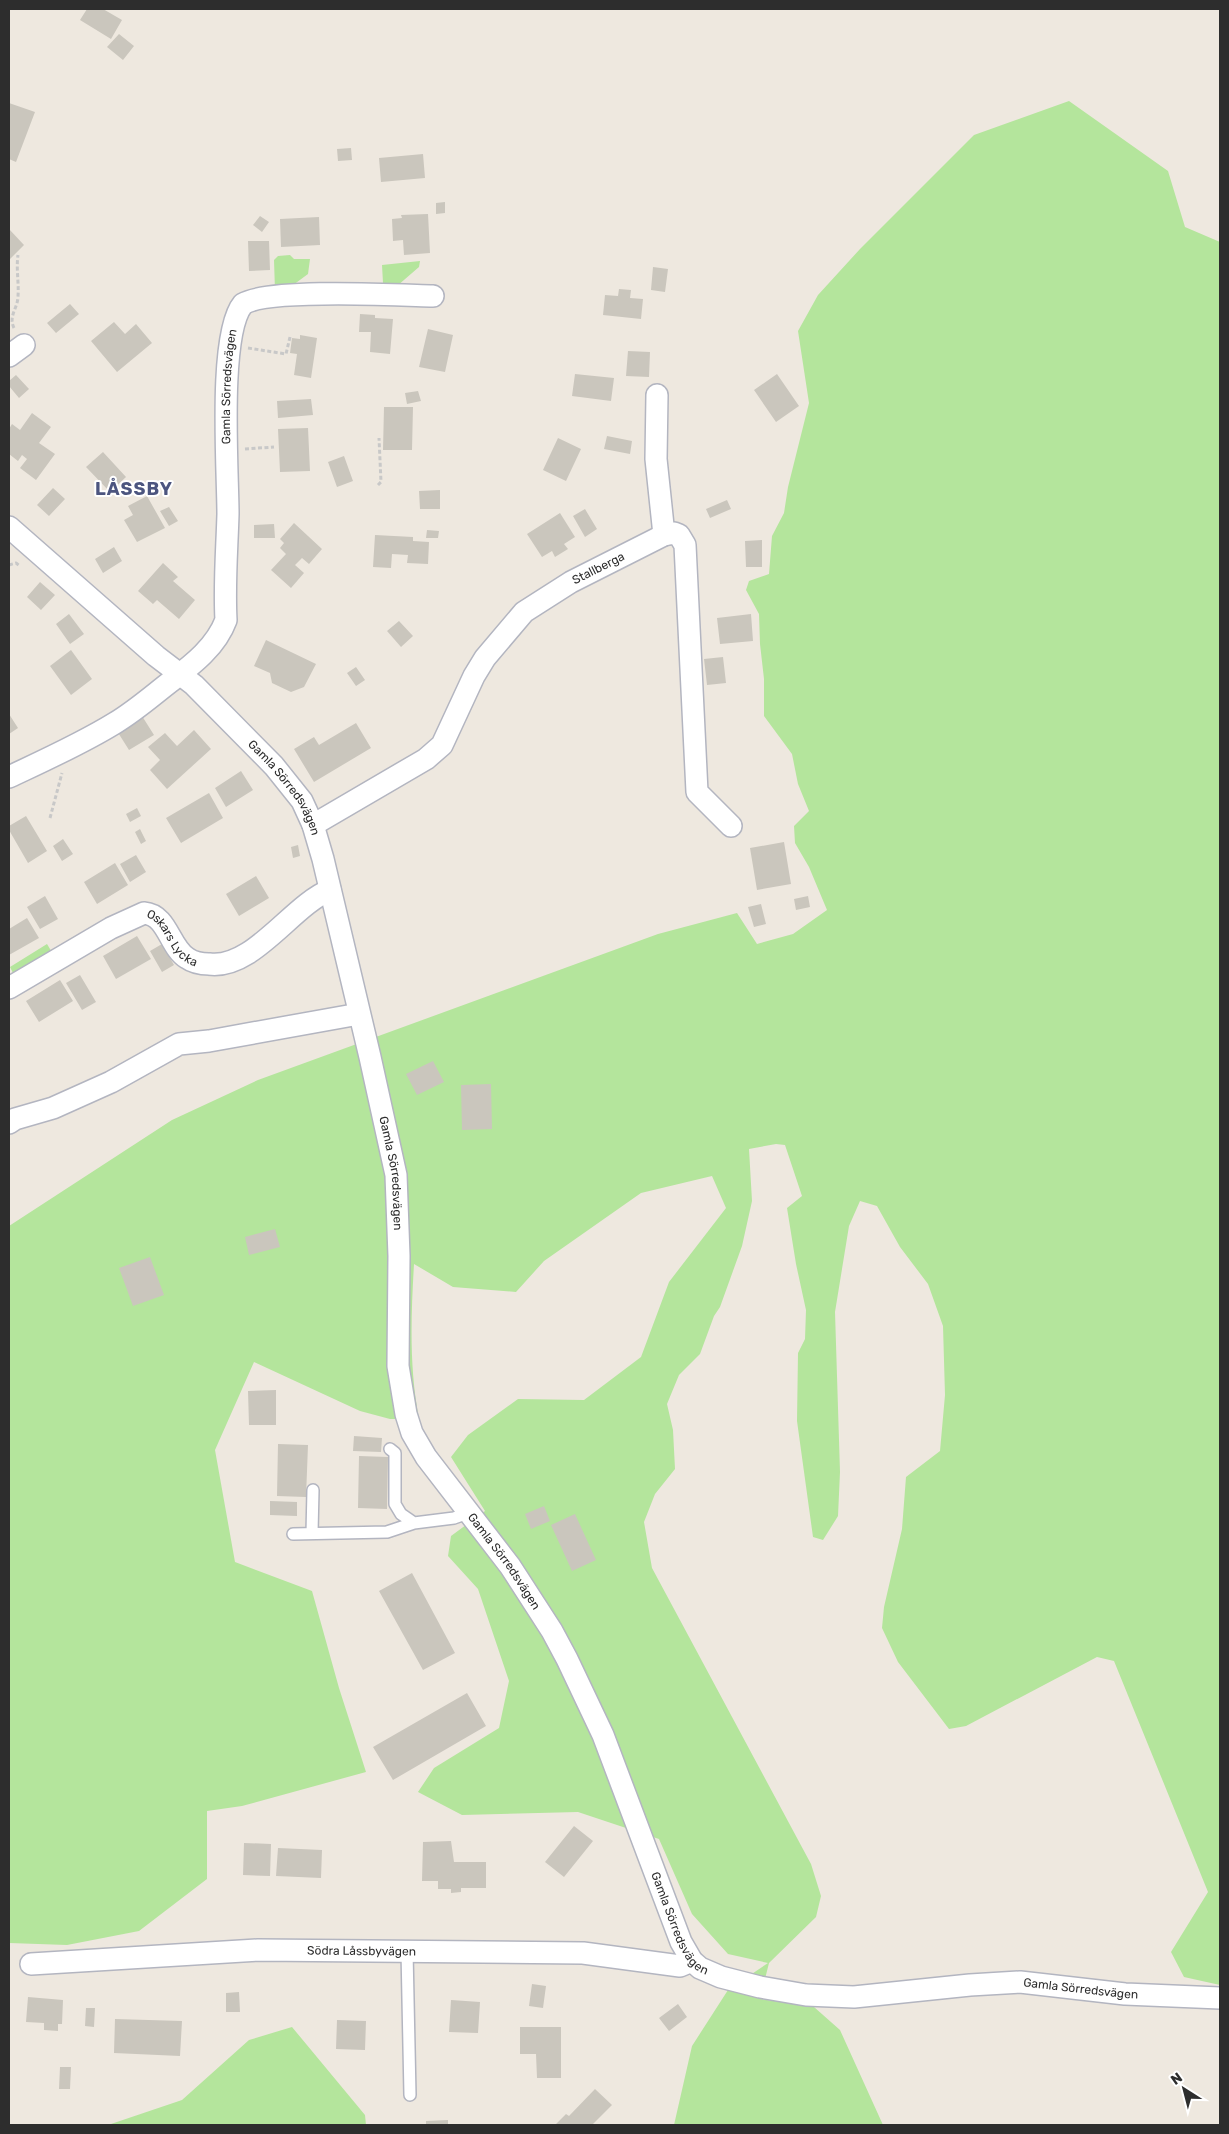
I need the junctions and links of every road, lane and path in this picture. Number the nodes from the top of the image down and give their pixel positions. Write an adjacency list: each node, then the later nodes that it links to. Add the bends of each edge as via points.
1 (18, 255): 5 (path, via 18,298 12,316)
2 (433, 296): 4 (street, Gamla Sörredsvägen, via 317,294 260,298 241,307)
3 (290, 337): 4 (path, via 286,354)
4 (230, 345): 9 (street, Gamla Sörredsvägen)
5 (16, 351)
6 (657, 395): 12 (street, via 656,460)
7 (379, 438): 10 (path, via 381,482)
8 (274, 447): 9 (path)
9 (227, 450): 15 (street, Gamla Sörredsvägen, via 226,620 214,642)
10 (378, 485)
11 (9, 527): 15 (street, Gamla Sörredsvägen)
12 (664, 535): 19 (street, Stallberga, via 571,582 524,612 485,658 442,745 426,758); 20 (street, via 674,533 684,541 697,792)
13 (9, 565): 14 (path, via 16,563)
14 (28, 568)
15 (180, 674): 16 (street, Gamla Sörredsvägen, via 115,723); 19 (street, Gamla Sörredsvägen, via 274,766 302,801)
16 (69, 749): 17 (street, Gamla Sörredsvägen); 18 (path)
17 (9, 777)
18 (50, 818)
19 (313, 825): 21 (street, Gamla Sörredsvägen)
20 (731, 826)
21 (330, 890): 22 (street, Oskars Lycka, via 318,895 265,941 230,961 216,965 186,958 162,924 144,914 111,928); 23 (street, Gamla Sörredsvägen)
22 (9, 988)
23 (359, 1014): 24 (street, via 179,1044 111,1082); 27 (street, Gamla Sörredsvägen, via 396,1175 398,1366 406,1414 412,1433 426,1457)
24 (9, 1123)
25 (390, 1449): 28 (lane, via 395,1453 396,1504 400,1514)
26 (313, 1490): 29 (lane)
27 (468, 1513): 28 (lane); 32 (street, Gamla Sörredsvägen, via 510,1566 567,1659 603,1735 681,1942)
28 (414, 1523): 29 (lane, via 387,1532)
29 (312, 1533): 30 (lane)
30 (293, 1534)
31 (407, 1951): 32 (street, Södra Låssbyvägen, via 583,1953 680,1966); 33 (street, Södra Låssbyvägen, via 258,1950); 35 (lane)
32 (692, 1961): 34 (street, Gamla Sörredsvägen, via 721,1978 806,1995 854,1997 1020,1982 1125,1994)
33 (31, 1964)
34 (1220, 1998)
35 (410, 2095)

